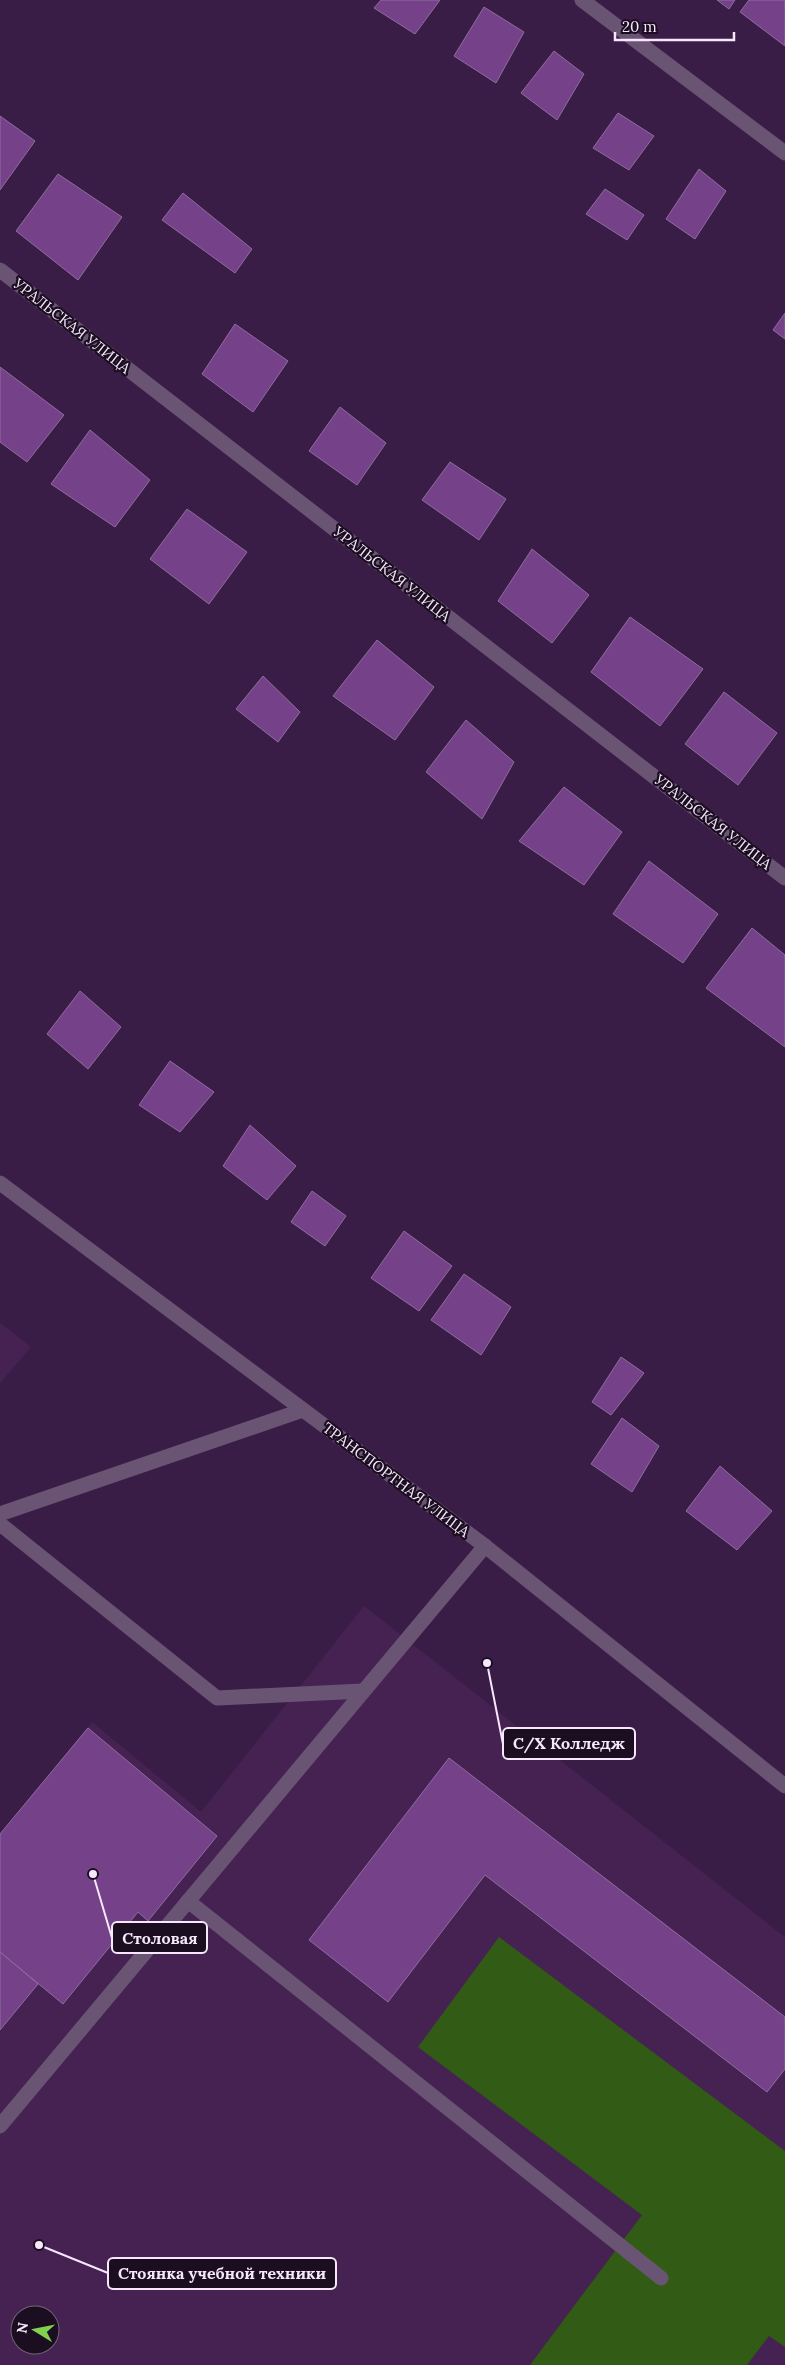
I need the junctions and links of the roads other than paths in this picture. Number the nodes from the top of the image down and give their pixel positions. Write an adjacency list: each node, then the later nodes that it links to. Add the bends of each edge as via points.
1 (582, 0): 2 (street)
2 (785, 153)
3 (0, 270): 4 (street, УРАЛЬСКАЯ УЛИЦА)
4 (785, 878)
5 (0, 1183): 6 (street, ТРАНСПОРТНАЯ УЛИЦА)
6 (303, 1410): 7 (street); 9 (street, ТРАНСПОРТНАЯ УЛИЦА)
7 (0, 1514)
8 (0, 1524): 10 (street, via 217,1698)
9 (485, 1546): 10 (street); 11 (street, ТРАНСПОРТНАЯ УЛИЦА)
10 (363, 1691): 12 (street)
11 (785, 1786)
12 (188, 1901): 13 (street); 14 (street)
13 (0, 2126)
14 (661, 2278)

